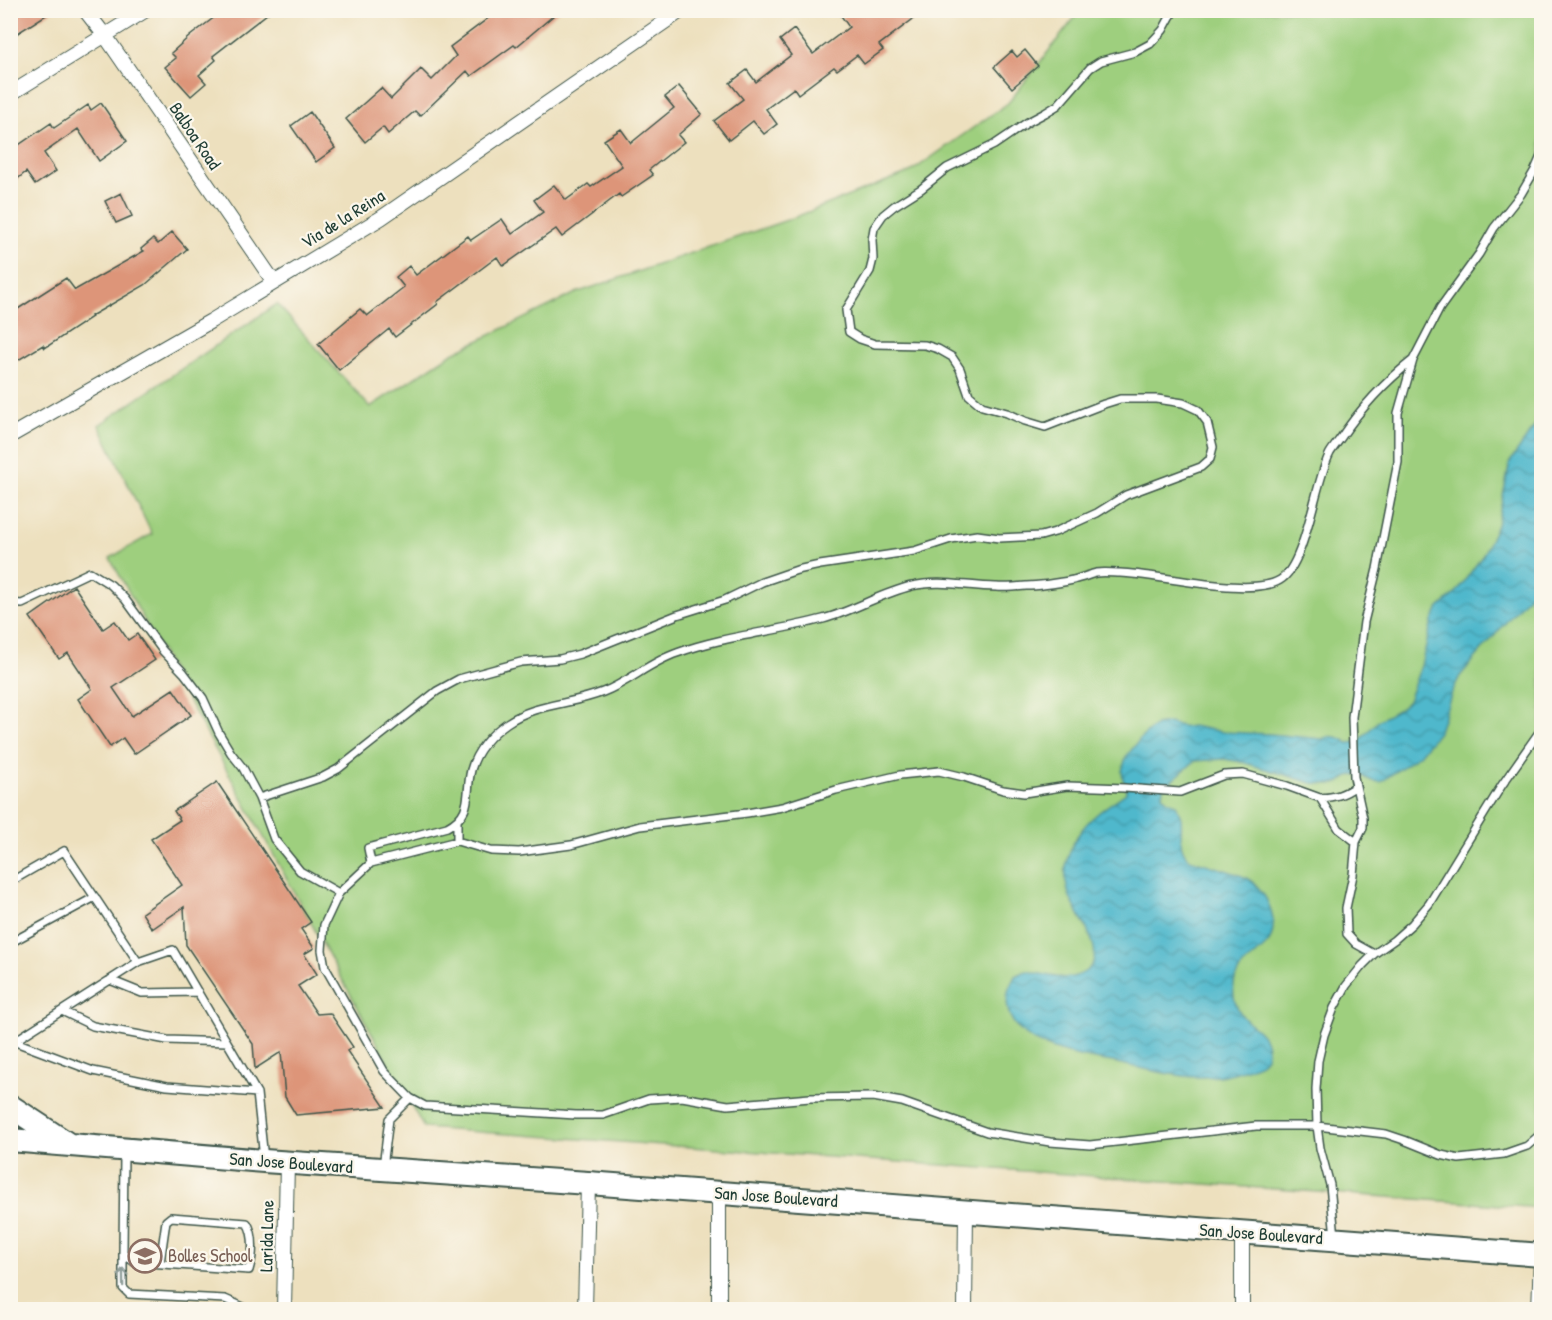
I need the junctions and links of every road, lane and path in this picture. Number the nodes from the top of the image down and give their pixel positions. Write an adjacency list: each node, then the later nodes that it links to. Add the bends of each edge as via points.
1 (85, 10): 5 (street, Balboa Road)
2 (146, 10): 5 (street)
3 (682, 10): 8 (street, Via de la Reina, via 381,218)
4 (1174, 10): 14 (lane, via 1150,44 1090,68 1058,105 994,145 947,168 883,215 874,228 870,271 846,310 849,332 860,339 874,344 938,348 952,357 969,395 982,406 1045,428 1120,399 1183,403 1198,410 1207,422 1214,447 1210,459 1201,467 1126,495 1096,513 1041,536 977,535 914,551 797,570 580,654 520,662 459,679 437,691 338,769)
5 (106, 37): 6 (street); 8 (street, Balboa Road)
6 (10, 94)
7 (1542, 154): 9 (lane, via 1521,194 1440,308)
8 (274, 282): 10 (street, Via de la Reina)
9 (1413, 360): 13 (lane, via 1398,413 1398,462 1364,622 1352,717); 16 (lane, via 1393,375 1329,454 1298,554 1280,580 1265,586 1226,586 1096,573 1030,586 914,585 821,620 711,642 651,664 605,692 551,704 508,722 478,753 471,770 469,799)
10 (10, 436)
11 (10, 603): 14 (lane, via 22,604 90,572 111,585 202,698)
12 (1542, 728): 26 (lane, via 1429,904 1412,924)
13 (1356, 786): 15 (lane, via 1347,793); 19 (lane, via 1363,828)
14 (259, 798): 23 (lane, via 274,839 300,871)
15 (1320, 798): 18 (lane, via 1244,774 1224,775 1180,792 1067,786 1024,793 939,771 900,775 782,807 640,826 571,845 519,852 491,851); 19 (lane, via 1339,829)
16 (457, 822): 17 (lane); 18 (lane)
17 (408, 837): 20 (lane); 21 (lane, via 368,848)
18 (457, 841): 20 (lane)
19 (1356, 842): 26 (lane, via 1346,908 1347,934)
20 (412, 852): 21 (lane)
21 (371, 863): 23 (lane)
22 (10, 882): 24 (lane, via 64,851)
23 (339, 893): 34 (lane, via 324,926 325,967 384,1071)
24 (95, 897): 25 (lane); 27 (lane)
25 (10, 943)
26 (1374, 954): 36 (lane, via 1346,986 1324,1035 1318,1061)
27 (138, 963): 28 (lane); 29 (lane, via 173,950)
28 (110, 980): 29 (lane, via 142,993); 30 (lane)
29 (198, 992): 32 (lane)
30 (63, 1011): 31 (lane); 32 (lane, via 93,1026 167,1040)
31 (12, 1041): 33 (lane, via 93,1071 167,1086)
32 (227, 1042): 33 (lane)
33 (257, 1093): 41 (lane)
34 (410, 1098): 36 (lane, via 425,1106 576,1115 603,1114 649,1099 682,1096 728,1105 873,1097 902,1102 987,1132 1090,1145 1256,1125); 43 (lane, via 389,1119)
35 (10, 1106): 39 (main road)
36 (1317, 1126): 37 (lane, via 1386,1134 1459,1159 1504,1154 1527,1146); 48 (lane, via 1330,1185)
37 (1542, 1133)
38 (10, 1140): 39 (main road, San Jose Boulevard)
39 (72, 1146): 40 (main road, San Jose Boulevard)
40 (124, 1150): 41 (main road, San Jose Boulevard); 49 (lane)
41 (264, 1161): 42 (main road, San Jose Boulevard)
42 (287, 1163): 43 (main road, San Jose Boulevard); 53 (street, Larida Lane)
43 (383, 1169): 44 (main road, San Jose Boulevard)
44 (588, 1183): 45 (main road, San Jose Boulevard); 54 (street)
45 (719, 1193): 46 (main road, San Jose Boulevard); 55 (street)
46 (966, 1212): 47 (main road, San Jose Boulevard); 56 (street)
47 (1242, 1232): 48 (main road, San Jose Boulevard); 57 (street)
48 (1335, 1239): 50 (main road, San Jose Boulevard)
49 (123, 1253): 51 (lane, via 134,1262); 52 (lane, one-way to 49, via 225,1299 129,1294 123,1288)
50 (1541, 1255): 58 (street)
51 (160, 1263): 51 (lane, via 249,1270 252,1229 248,1223 171,1217 166,1221)
52 (250, 1310)
53 (284, 1310)
54 (585, 1310)
55 (719, 1310)
56 (966, 1310)
57 (1242, 1310)
58 (1539, 1310)

